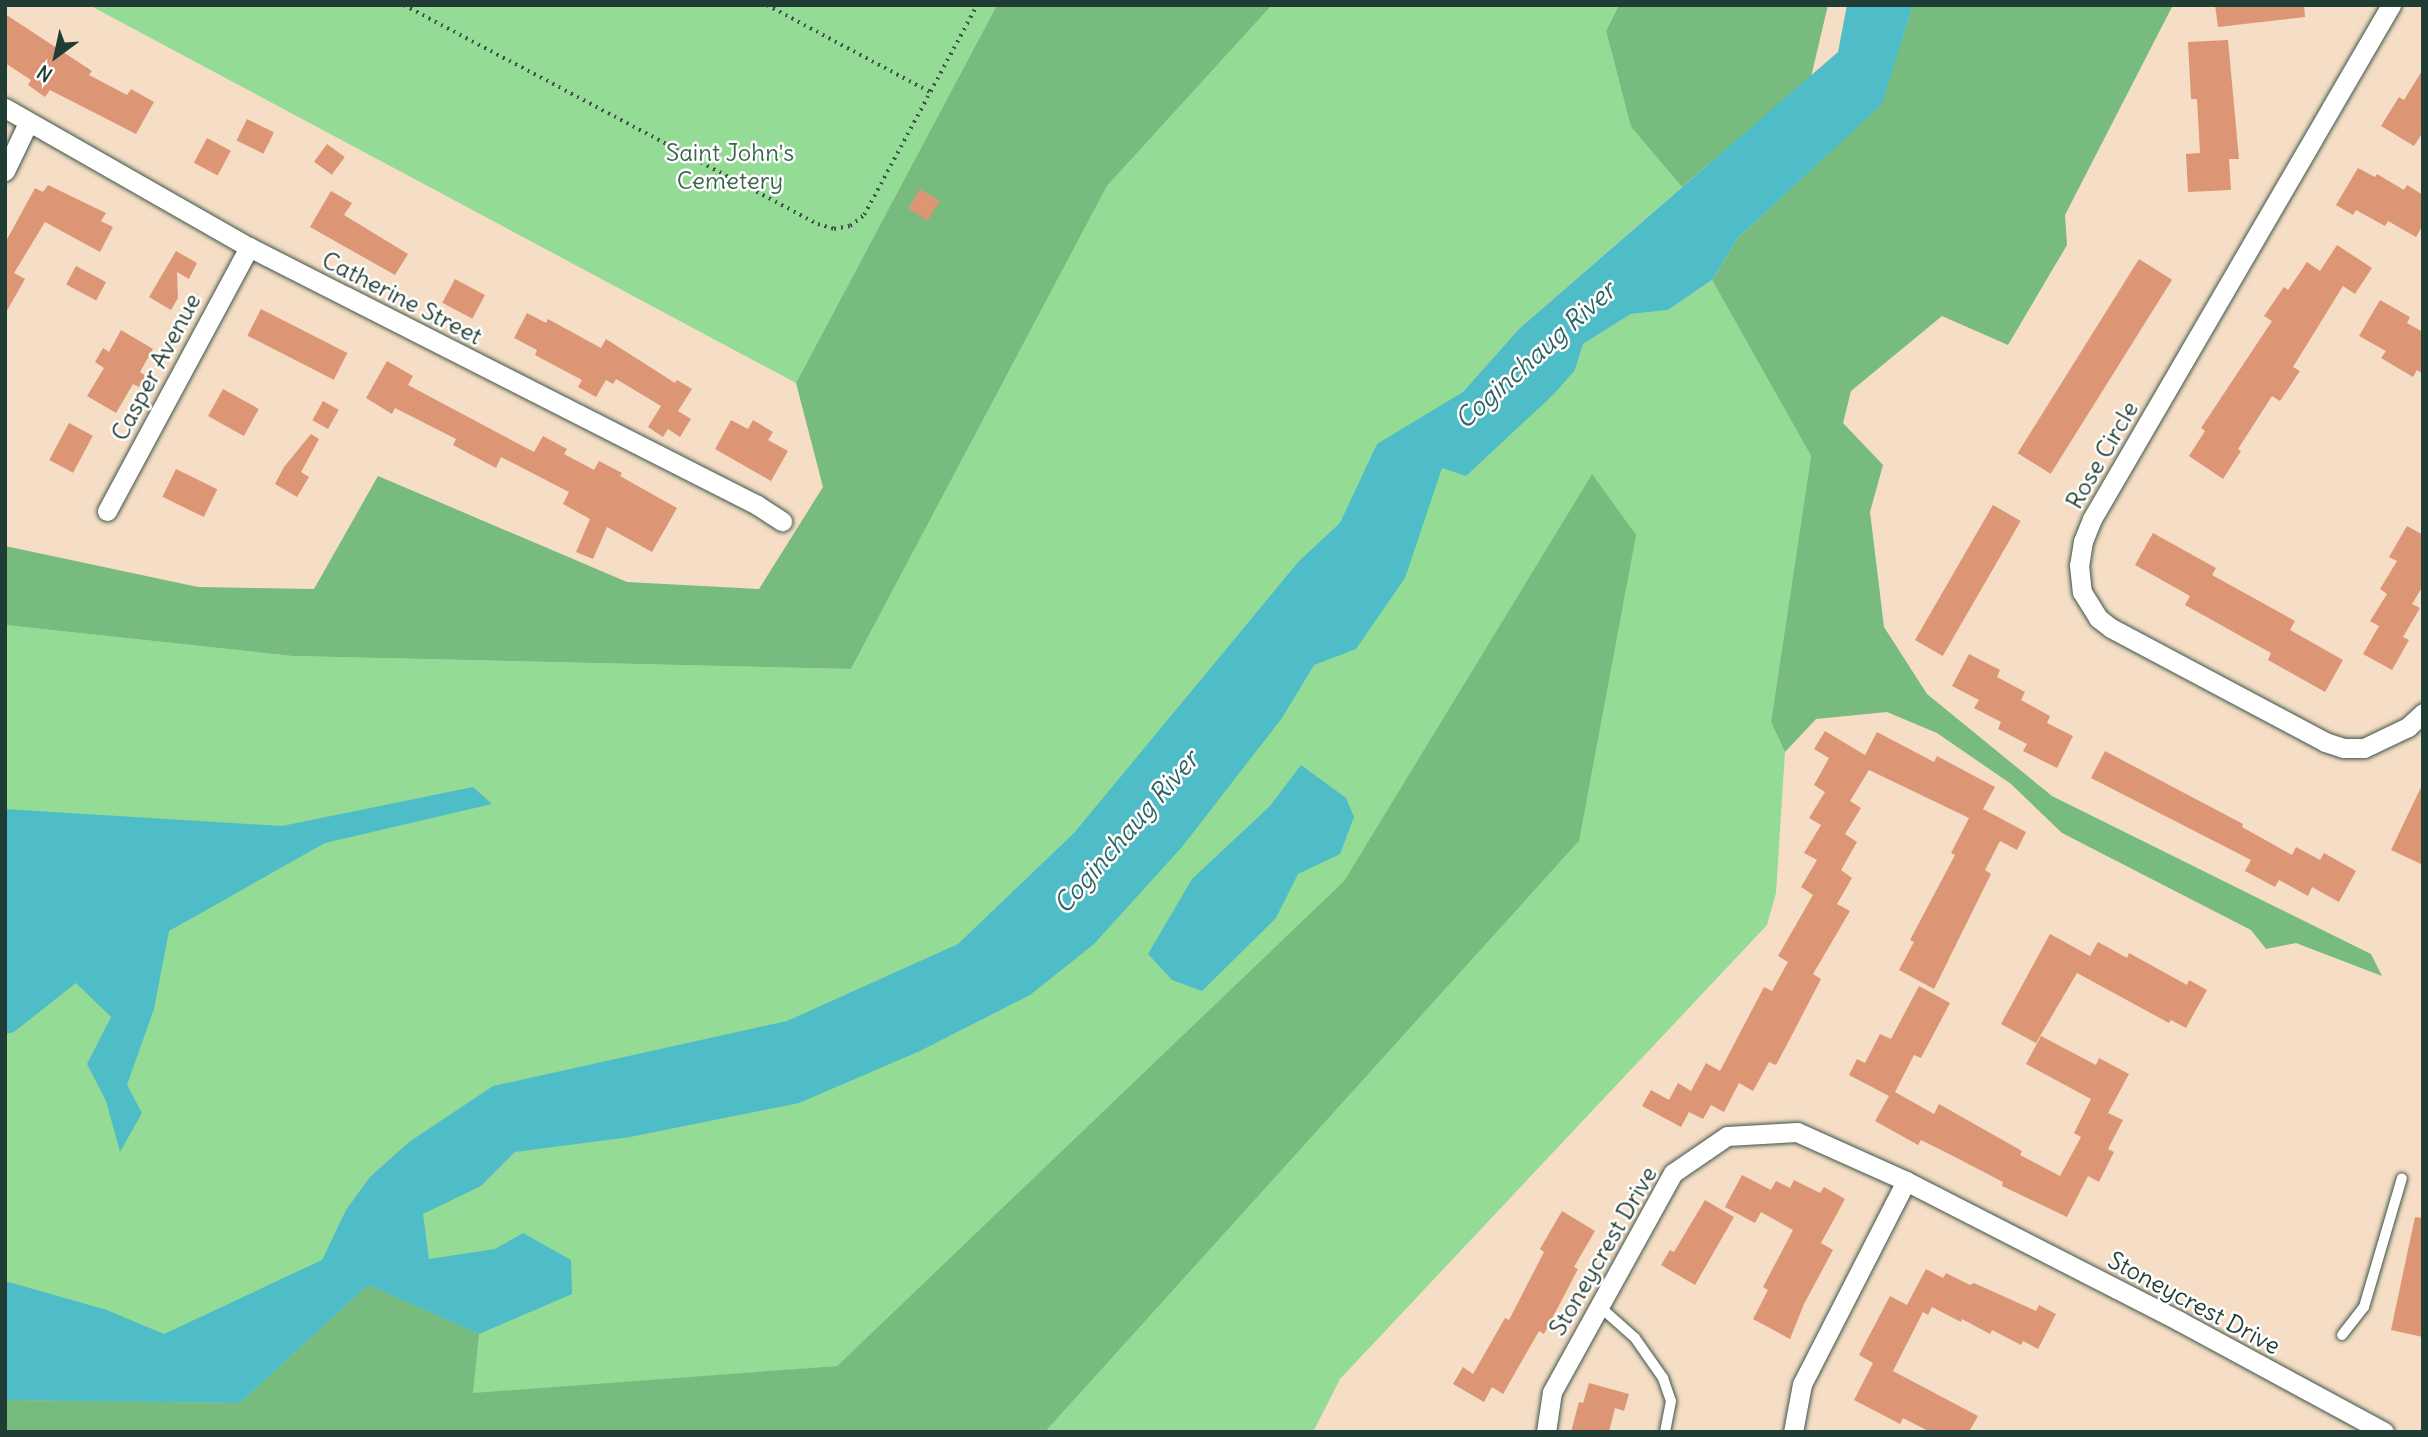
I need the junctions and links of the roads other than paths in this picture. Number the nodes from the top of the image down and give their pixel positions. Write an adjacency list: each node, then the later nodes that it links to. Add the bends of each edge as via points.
1 (2392, 5): 8 (street, Rose Circle, via 2092,519 2078,565 2082,592 2098,618 2111,628 2325,742 2364,748 2408,727)
2 (5, 108): 3 (street, Catherine Street)
3 (28, 123): 4 (street); 5 (street, Catherine Street)
4 (5, 171)
5 (249, 247): 6 (street, Casper Avenue); 7 (street, Catherine Street)
6 (107, 511)
7 (782, 521)
8 (2423, 713)
9 (2402, 1178): 12 (lane, via 2364,1307)
10 (1906, 1181): 11 (street, Stoneycrest Drive, via 1797,1132 1727,1136 1673,1173); 15 (street, via 1802,1384); 16 (street, Stoneycrest Drive)
11 (1599, 1306): 13 (street, Stoneycrest Drive, via 1552,1392); 14 (lane, via 1635,1338 1663,1378 1671,1401)
12 (2342, 1335)
13 (1546, 1432)
14 (1665, 1432)
15 (1793, 1432)
16 (2384, 1432)

